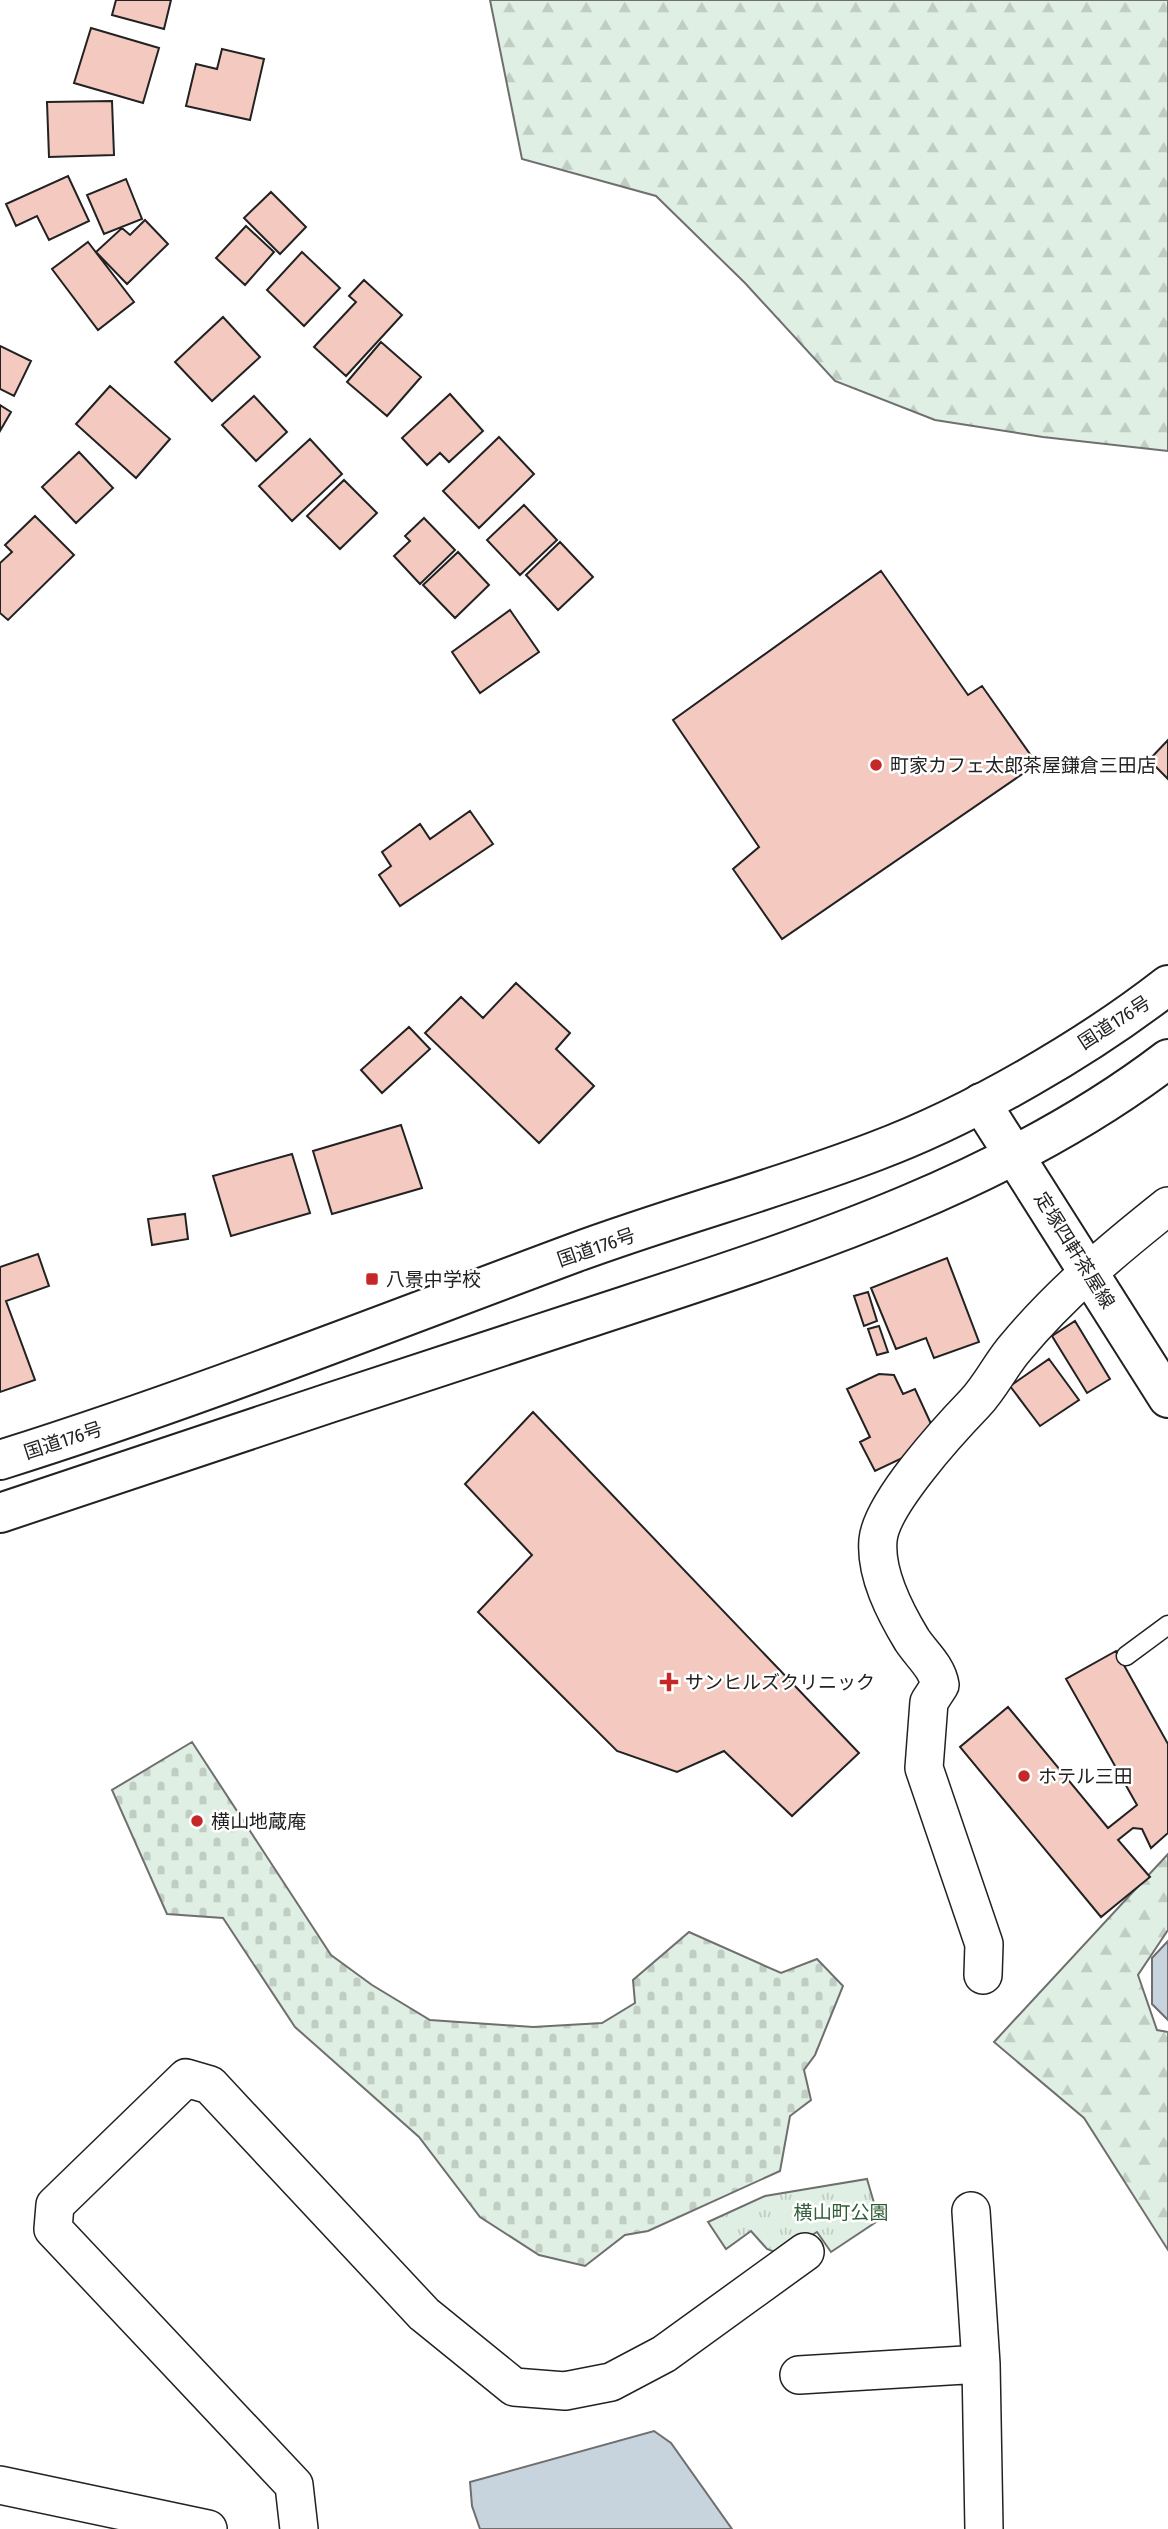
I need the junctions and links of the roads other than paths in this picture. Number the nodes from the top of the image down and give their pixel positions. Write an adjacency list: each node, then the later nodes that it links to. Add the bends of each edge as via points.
1 (1168, 985): 3 (main road, 国道176号, via 1128,1015)
2 (1168, 1059): 4 (main road)
3 (981, 1103): 4 (main road, 定塚四軒茶屋線); 8 (main road, 国道176号, via 878,1151 578,1252 118,1423)
4 (1015, 1156): 6 (main road, 定塚四軒茶屋線); 9 (main road, via 919,1201 710,1278)
5 (1168, 1206): 6 (street)
6 (1088, 1271): 7 (main road, 定塚四軒茶屋線); 12 (street, via 1016,1347 977,1401 954,1423 883,1518 877,1541 881,1573 894,1605 938,1675 940,1685 929,1702 924,1768 984,1944)
7 (1168, 1398)
8 (0, 1460)
9 (0, 1513)
10 (1168, 1625): 11 (lane)
11 (1126, 1656)
12 (983, 1975)
13 (971, 2211): 15 (street)
14 (805, 2252): 19 (street, via 664,2354 611,2382 565,2391 514,2387 424,2314 210,2085 186,2078 55,2205 53,2229 294,2485)
15 (981, 2364): 16 (street); 20 (street)
16 (799, 2375)
17 (0, 2485): 18 (street)
18 (208, 2529)
19 (299, 2529)
20 (984, 2529)

